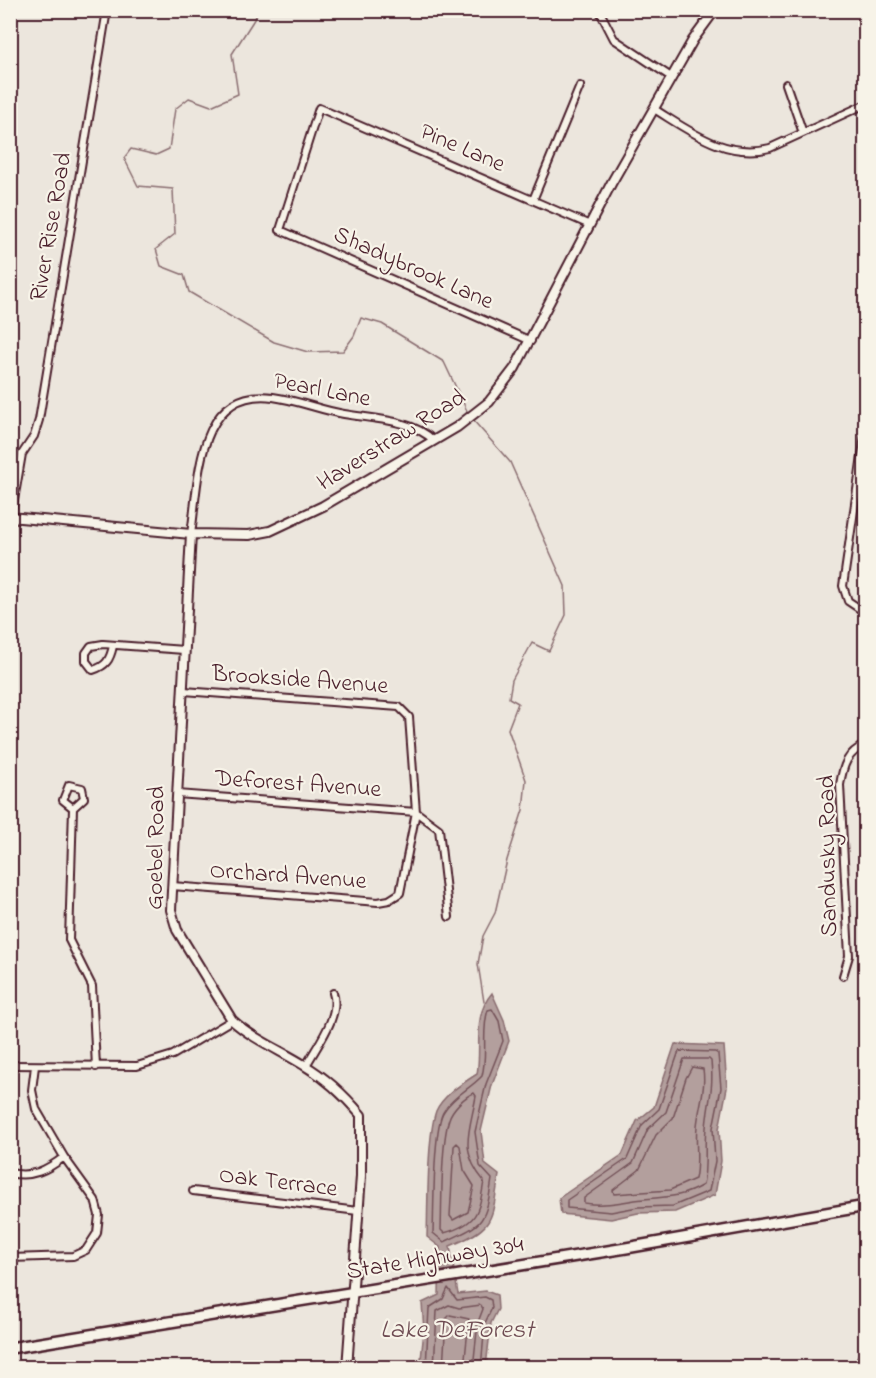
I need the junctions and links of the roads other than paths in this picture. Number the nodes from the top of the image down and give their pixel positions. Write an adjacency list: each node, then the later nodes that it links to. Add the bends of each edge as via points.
1 (107, 10): 17 (street, River Rise Road, via 39,420 22,454)
2 (599, 10): 4 (street, via 614,39)
3 (715, 10): 4 (street, Haverstraw Road)
4 (671, 77): 8 (street, Haverstraw Road)
5 (786, 84): 9 (street)
6 (580, 86): 10 (street)
7 (866, 104): 9 (street)
8 (654, 109): 9 (street, via 702,139 728,149 755,152); 11 (street, Haverstraw Road)
9 (803, 133)
10 (533, 200): 11 (street, Pine Lane); 12 (street, Pine Lane, via 319,108)
11 (590, 225): 13 (street, Haverstraw Road)
12 (280, 230): 13 (street, Shadybrook Lane)
13 (531, 341): 15 (street, Haverstraw Road, via 489,402)
14 (866, 428): 16 (street)
15 (434, 441): 18 (street, Haverstraw Road, via 290,524 249,535); 18 (street, Pearl Lane, via 418,429 395,423 273,397 245,399 220,414 205,440)
16 (864, 448): 19 (street, via 843,586 848,601)
17 (11, 518): 18 (street, Haverstraw Road)
18 (191, 534): 21 (street, Goebel Road)
19 (866, 612)
20 (113, 646): 20 (street, via 91,646 86,661 93,670 103,667 111,658); 21 (street)
21 (184, 650): 22 (street, Goebel Road)
22 (184, 691): 24 (street, Goebel Road); 26 (street, Brookside Avenue, via 399,707 409,717)
23 (866, 744): 29 (street, Sandusky Road, via 850,754 840,785 849,956)
24 (177, 794): 26 (street, Deforest Avenue); 27 (street, Goebel Road)
25 (73, 808): 35 (street, via 69,940 92,986)
26 (417, 812): 27 (street, Orchard Avenue, via 400,893 389,900); 28 (street, via 439,829)
27 (172, 886): 31 (street, Goebel Road, via 171,910 177,930)
28 (449, 917)
29 (843, 976)
30 (333, 993): 34 (street, via 336,1000 332,1016)
31 (232, 1020): 34 (street, Goebel Road); 35 (street, via 173,1055 153,1062)
32 (10, 1065): 33 (street)
33 (35, 1066): 35 (street); 36 (street, via 32,1090 36,1109)
34 (306, 1066): 40 (street, Goebel Road, via 346,1097 361,1115)
35 (96, 1067)
36 (64, 1157): 37 (street, via 33,1175); 41 (street, via 94,1200 99,1215 97,1233 86,1250 73,1256)
37 (10, 1173)
38 (193, 1191): 40 (street, Oak Terrace)
39 (866, 1206): 42 (main road, State Highway 304)
40 (358, 1211): 42 (street, Goebel Road)
41 (10, 1258)
42 (352, 1292): 43 (main road, State Highway 304); 45 (street, Goebel Road)
43 (10, 1348)
44 (866, 1351): 46 (street)
45 (347, 1368)
46 (858, 1368)

